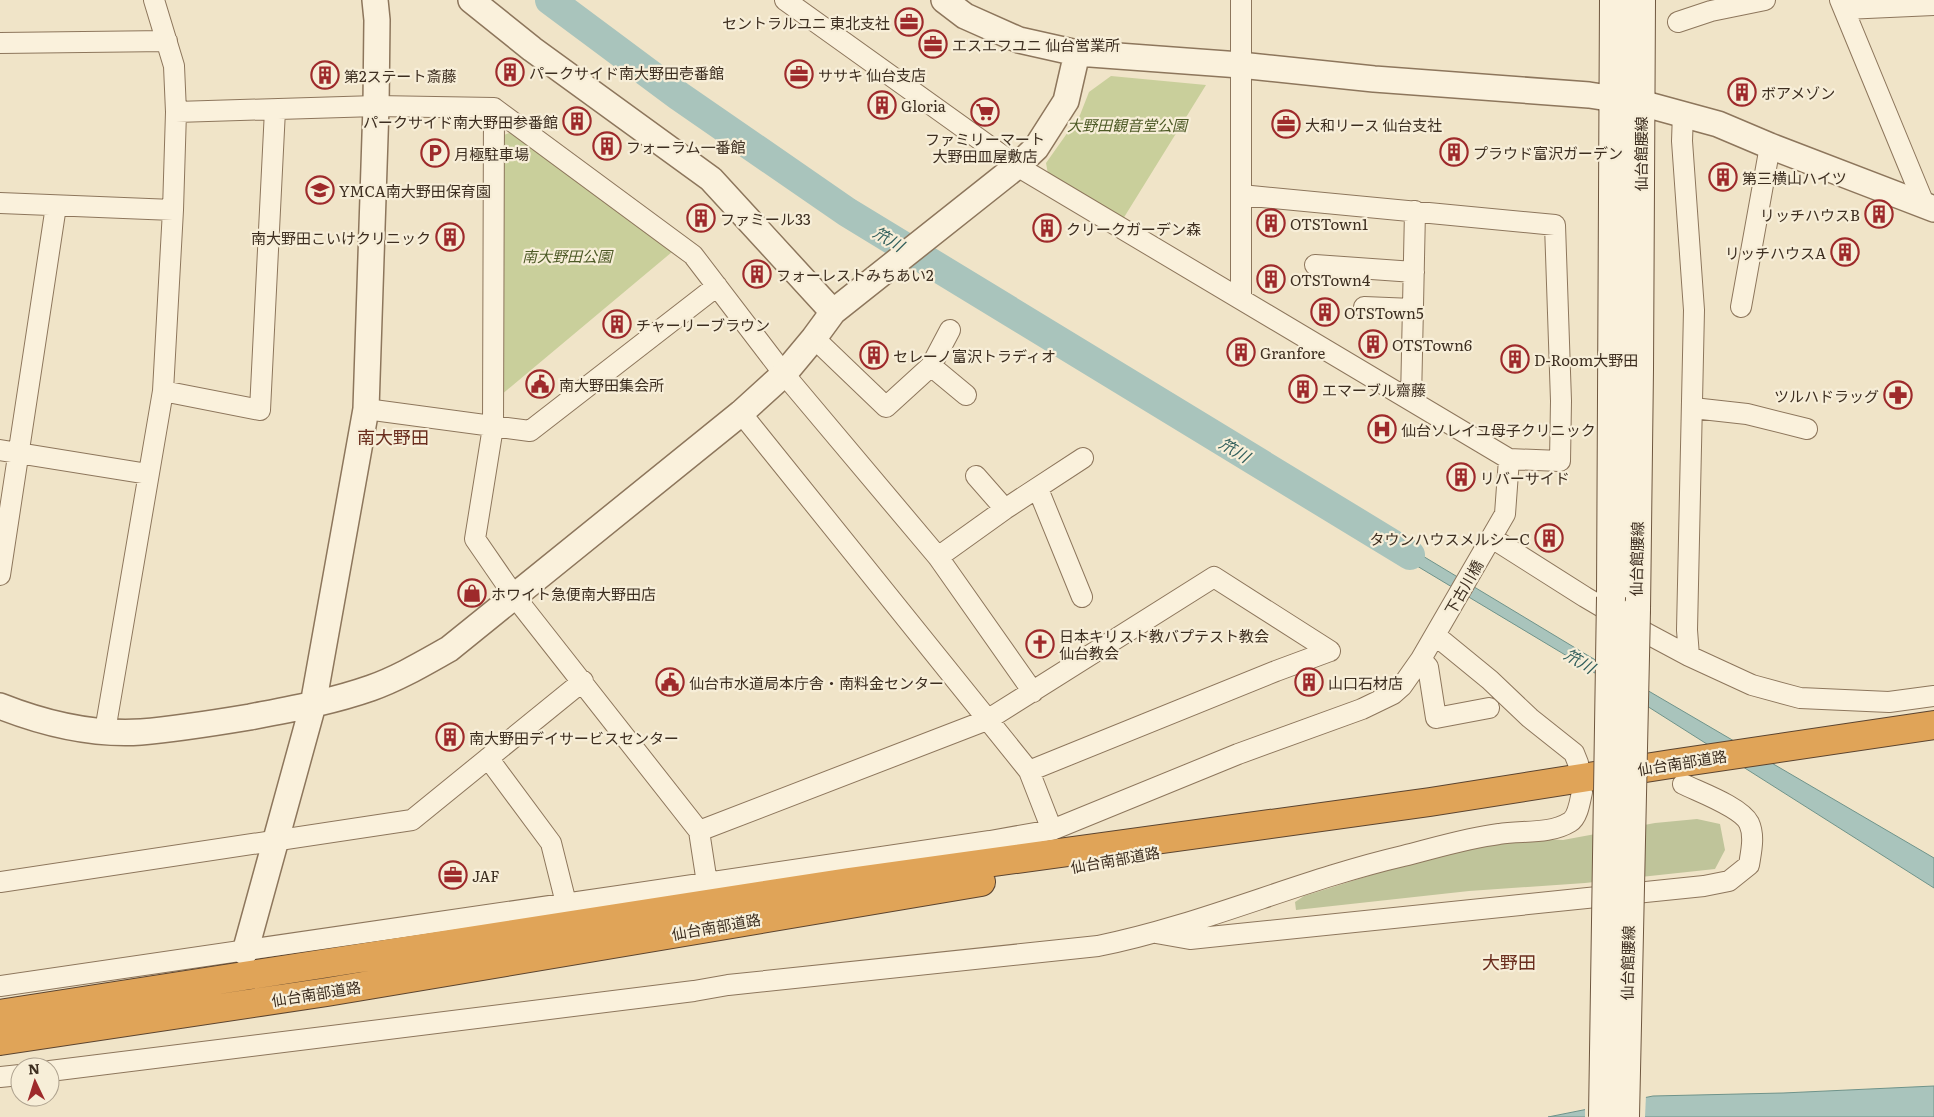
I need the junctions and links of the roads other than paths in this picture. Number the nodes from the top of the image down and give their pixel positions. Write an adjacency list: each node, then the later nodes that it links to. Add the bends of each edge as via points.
1 (154, 0): 15 (street)
2 (375, 0): 20 (street)
3 (472, 0): 40 (street, via 532,49 711,179)
4 (785, 0): 26 (street)
5 (944, 0): 16 (street, via 965,16 1019,40)
6 (1240, 0): 17 (street)
7 (1614, 0): 18 (main road, 仙台館腰線)
8 (1640, 0): 19 (main road, 仙台館腰線)
9 (1764, 0): 12 (street)
10 (1934, 4): 11 (street)
11 (1843, 5): 30 (street)
12 (1709, 6): 13 (street)
13 (1678, 22)
14 (0, 42): 15 (street)
15 (167, 42): 23 (street, via 174,66)
16 (1076, 53): 17 (street); 26 (street, via 1066,101 1036,148)
17 (1240, 65): 18 (street); 27 (street)
18 (1614, 98): 19 (street); 95 (main road, 仙台館腰線, bridge)
19 (1641, 102): 24 (street); 96 (main road, 仙台館腰線, bridge, via 1636,610)
20 (376, 106): 21 (street); 22 (street); 49 (street)
21 (494, 108): 35 (street, via 692,255); 52 (street)
22 (275, 110): 23 (street); 45 (street, via 260,410)
23 (176, 112): 31 (street)
24 (1683, 113): 25 (street); 48 (street, via 1682,141 1694,310)
25 (1770, 146): 30 (street); 38 (street)
26 (1017, 166): 36 (street); 40 (street)
27 (1241, 195): 32 (street); 36 (street)
28 (0, 203): 29 (street)
29 (56, 206): 31 (street); 53 (street)
30 (1930, 207)
31 (174, 210): 45 (street)
32 (1415, 211): 34 (street); 55 (street, via 1555,224 1560,461)
33 (1315, 265): 34 (street)
34 (1414, 272): 39 (street)
35 (717, 286): 44 (street); 52 (street, via 530,431)
36 (1241, 298): 47 (street)
37 (1364, 307): 39 (street)
38 (1741, 307)
39 (1413, 309): 47 (street)
40 (833, 312): 42 (street)
41 (950, 330): 43 (street)
42 (814, 338): 43 (street, via 892,414); 44 (street)
43 (931, 366): 46 (street)
44 (784, 374): 50 (street); 61 (street)
45 (163, 391): 56 (street)
46 (966, 395)
47 (1411, 400): 55 (street)
48 (1693, 408): 51 (street); 66 (street)
49 (366, 409): 52 (street); 72 (street)
50 (741, 413): 63 (street); 74 (street)
51 (1796, 421)
52 (493, 426): 63 (street, via 475,539)
53 (9, 452): 56 (street); 62 (street)
54 (1083, 458): 58 (street)
55 (1509, 459): 60 (street, 下古川橋, via 1505,514)
56 (148, 474): 76 (street)
57 (976, 476): 59 (street)
58 (1038, 489): 59 (street); 64 (street)
59 (1005, 509): 61 (street)
60 (1489, 543): 65 (street, 下古川橋); 66 (street)
61 (938, 557): 69 (street)
62 (0, 575)
63 (515, 597): 68 (street); 72 (street, via 450,649 408,672)
64 (1082, 597)
65 (1438, 631): 67 (street, 下古川橋); 78 (street, via 1530,718 1574,753)
66 (1689, 656): 70 (street, via 1752,684 1800,698 1889,702)
67 (1421, 659): 73 (street, via 1428,668 1436,718); 83 (street, 下古川橋, via 1402,686 1381,701 1238,754)
68 (583, 681): 77 (street); 84 (street)
69 (1033, 692): 74 (street); 79 (street, via 1214,577 1330,652)
70 (1934, 696)
71 (0, 706): 76 (street, via 66,726)
72 (313, 706): 76 (street, via 206,724 139,732); 85 (street)
73 (1489, 708)
74 (987, 720): 79 (street); 84 (street)
75 (1934, 726): 80 (highway, 仙台南部道路, via 1851,737)
76 (105, 731)
77 (488, 758): 85 (street, via 412,820); 88 (street, via 551,843)
78 (1578, 763)
79 (1029, 771): 83 (street)
80 (1677, 774): 82 (highway, 仙台南部道路); 89 (street, via 1731,806 1749,822 1753,845 1749,865 1729,881 1190,939)
81 (1582, 792): 89 (street, via 1571,822 1560,826 1499,834 1400,856)
82 (1430, 802): 92 (highway, 仙台南部道路, via 849,882); 93 (highway, 仙台南部道路, via 1378,815 347,989)
83 (1052, 830): 87 (street, 下古川橋)
84 (699, 831): 87 (street)
85 (276, 840): 86 (street); 90 (street)
86 (0, 882)
87 (707, 883): 88 (street, 下古川橋)
88 (566, 903): 90 (street, 下古川橋)
89 (1154, 933): 94 (street, via 1098,946 728,985)
90 (245, 952): 91 (street, 下古川橋)
91 (0, 986)
92 (0, 1014)
93 (0, 1041)
94 (60, 1070)
95 (1603, 1117)
96 (1625, 1117)

